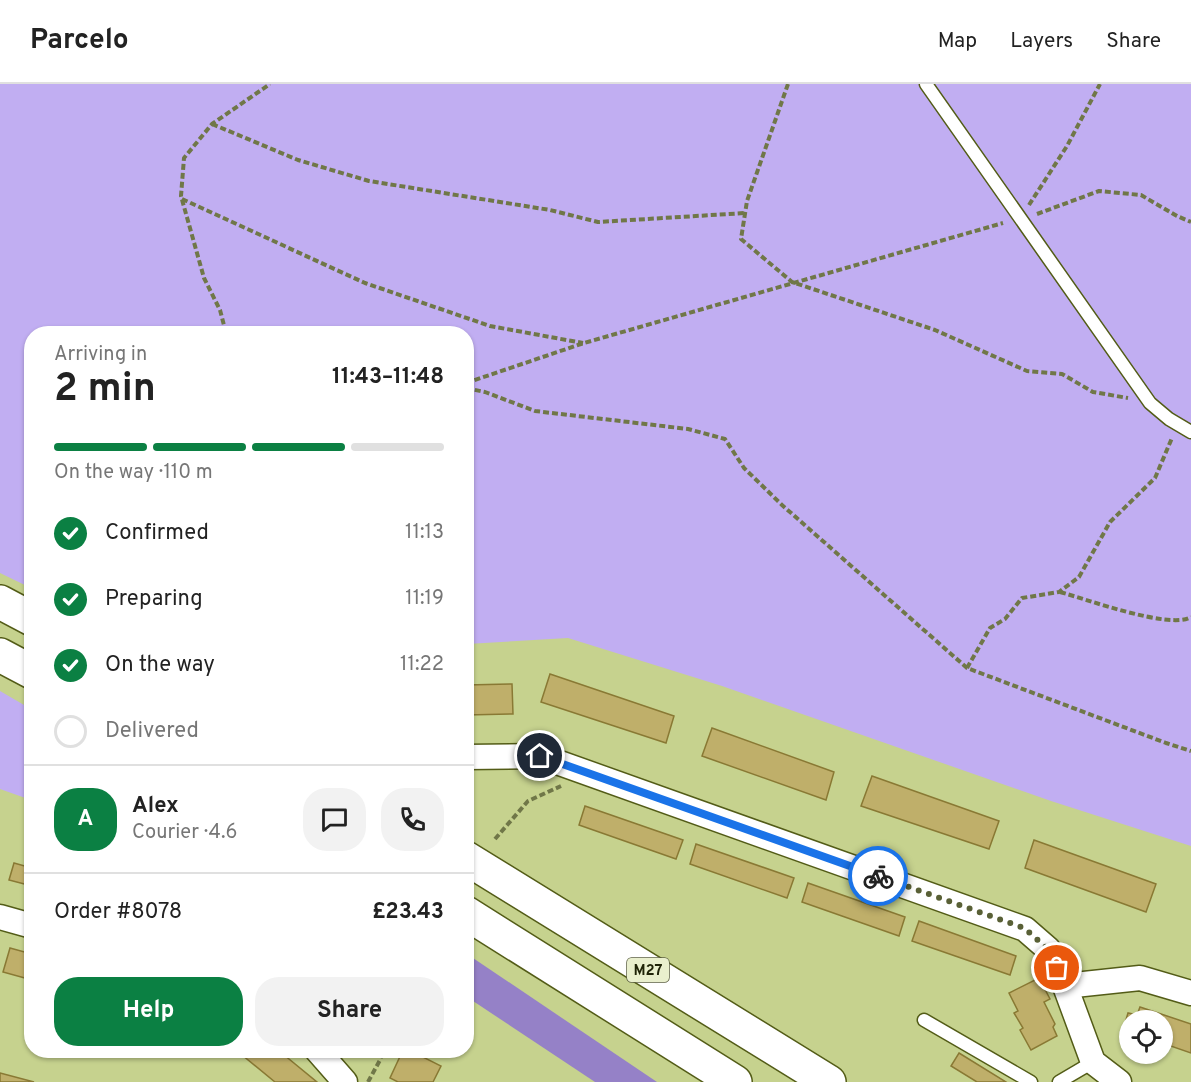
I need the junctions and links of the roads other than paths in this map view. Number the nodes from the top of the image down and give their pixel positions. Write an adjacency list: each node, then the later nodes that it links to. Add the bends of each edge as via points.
1 (926, 84): 2 (lane, via 1150,403)
2 (1191, 432)
3 (0, 602): 4 (highway)
4 (24, 615)
5 (0, 654): 6 (highway)
6 (24, 668)
7 (474, 757): 12 (street, via 540,756 1024,928 1048,949)
8 (474, 863): 19 (highway, M27)
9 (0, 917): 11 (street)
10 (474, 918): 18 (highway)
11 (24, 924)
12 (1065, 986): 13 (street, via 1140,978); 16 (street)
13 (1191, 993)
14 (924, 1020): 20 (lane)
15 (325, 1058): 17 (street)
16 (1104, 1074): 21 (lane)
17 (345, 1082)
18 (735, 1082)
19 (830, 1082)
20 (1031, 1082)
21 (1059, 1082)

